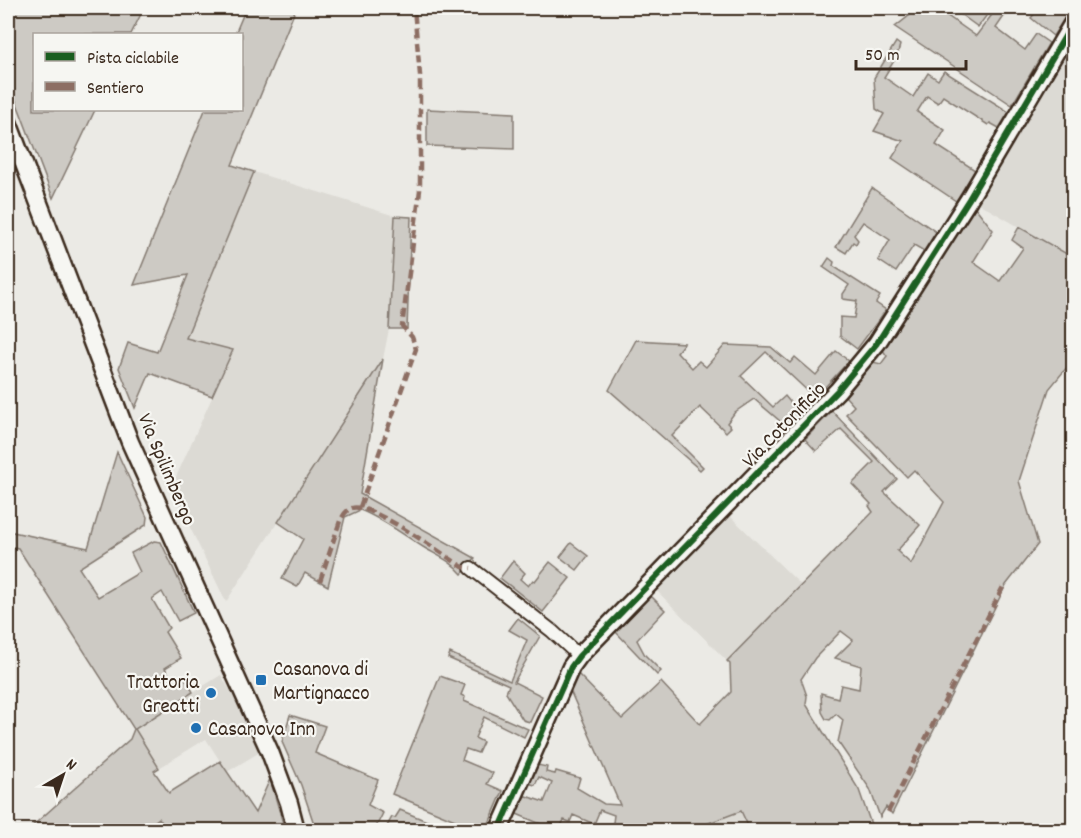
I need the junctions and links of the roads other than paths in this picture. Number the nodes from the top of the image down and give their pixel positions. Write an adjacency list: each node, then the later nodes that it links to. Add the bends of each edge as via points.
1 (1074, 21): 4 (street, Via Cotonificio, via 969,199 877,343 830,399)
2 (8, 122): 5 (street, Via Spilimbergo, via 130,442 270,752)
3 (471, 568): 4 (street)
4 (579, 656): 6 (street, Via Cotonificio, via 563,683)
5 (296, 831)
6 (499, 831)

